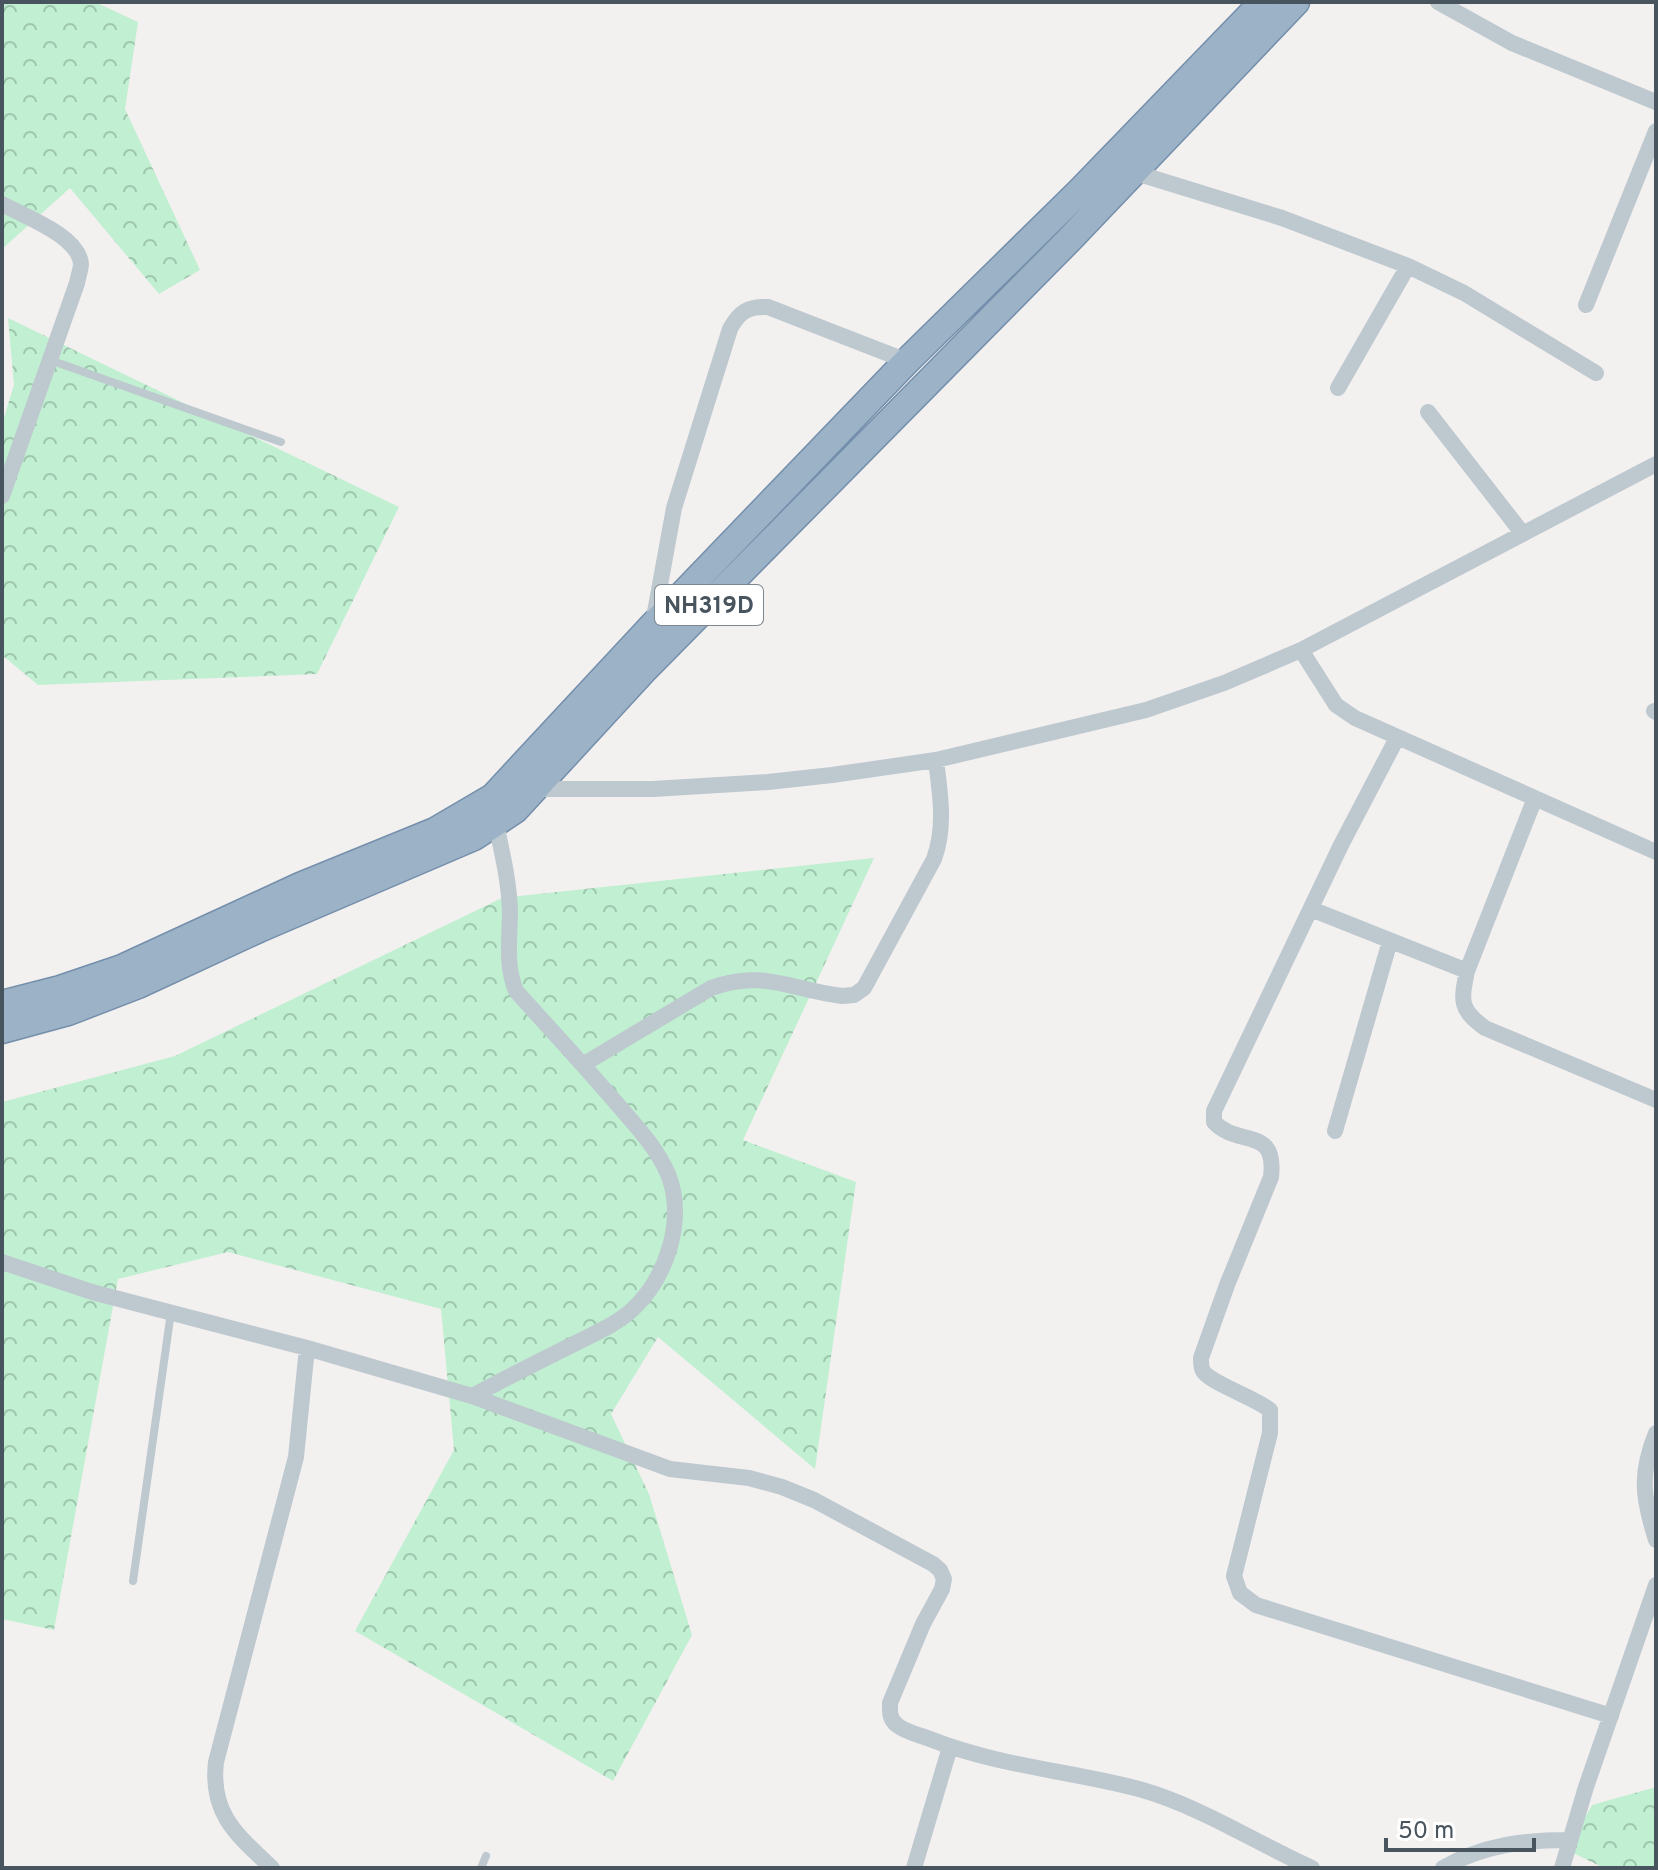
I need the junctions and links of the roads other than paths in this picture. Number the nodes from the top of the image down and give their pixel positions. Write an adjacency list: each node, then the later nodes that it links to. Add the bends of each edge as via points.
1 (1263, 2): 11 (highway, NH319D)
2 (1296, 2): 6 (highway, NH319D)
3 (1438, 2): 4 (street, via 1512,43)
4 (1656, 102)
5 (1656, 131): 9 (street)
6 (1133, 172): 8 (street, via 1282,218); 23 (highway, NH319D)
7 (2, 204): 10 (street, via 64,237 81,264)
8 (1408, 266): 12 (street, via 1464,293); 13 (street)
9 (1586, 305)
10 (49, 360): 15 (lane); 17 (street)
11 (907, 361): 19 (highway, NH319D); 19 (street, via 768,307 738,314 674,508)
12 (1596, 373)
13 (1338, 388)
14 (1428, 412): 18 (street)
15 (281, 442)
16 (1656, 464): 18 (street)
17 (2, 496)
18 (1523, 534): 20 (street)
19 (652, 626): 30 (highway, NH319D, via 504,787 467,814 122,968)
20 (1301, 650): 21 (street, via 1336,705); 22 (street, via 1146,710)
21 (1397, 738): 24 (street); 27 (street)
22 (936, 760): 23 (street, via 768,782); 32 (street, via 940,843 864,988 842,996 757,979 729,982)
23 (534, 789): 25 (highway, NH319D)
24 (1535, 798): 26 (street); 29 (street)
25 (496, 824): 31 (highway, NH319D, via 138,985); 32 (street, via 508,888 510,976 516,991)
26 (1656, 852)
27 (1311, 909): 28 (street); 43 (street, via 1214,1111 1221,1129 1260,1141 1270,1151 1272,1165 1201,1358 1209,1377 1270,1410 1270,1433 1234,1576 1240,1593 1256,1605)
28 (1390, 941): 29 (street); 34 (street)
29 (1467, 971): 33 (street, via 1461,997 1465,1009 1485,1028)
30 (2, 1004)
31 (2, 1030)
32 (584, 1064): 38 (street, via 653,1146 669,1176 673,1233 666,1262 653,1288 632,1310)
33 (1656, 1100)
34 (1335, 1131)
35 (2, 1262): 36 (street)
36 (171, 1311): 37 (street); 41 (lane)
37 (307, 1348): 38 (street); 47 (street, via 296,1457 214,1779 231,1830)
38 (472, 1396): 44 (street, via 670,1469 749,1478 793,1491 933,1564 944,1579 942,1589 890,1712 899,1728)
39 (1656, 1433): 40 (street, via 1643,1499)
40 (1656, 1540)
41 (133, 1581)
42 (1656, 1585): 43 (street)
43 (1611, 1716): 45 (street)
44 (950, 1747): 49 (street); 50 (street, via 1152,1794)
45 (1570, 1840): 51 (street, via 1495,1846); 52 (street)
46 (486, 1856): 48 (lane)
47 (272, 1868)
48 (481, 1868)
49 (914, 1868)
50 (1312, 1868)
51 (1443, 1868)
52 (1562, 1868)

